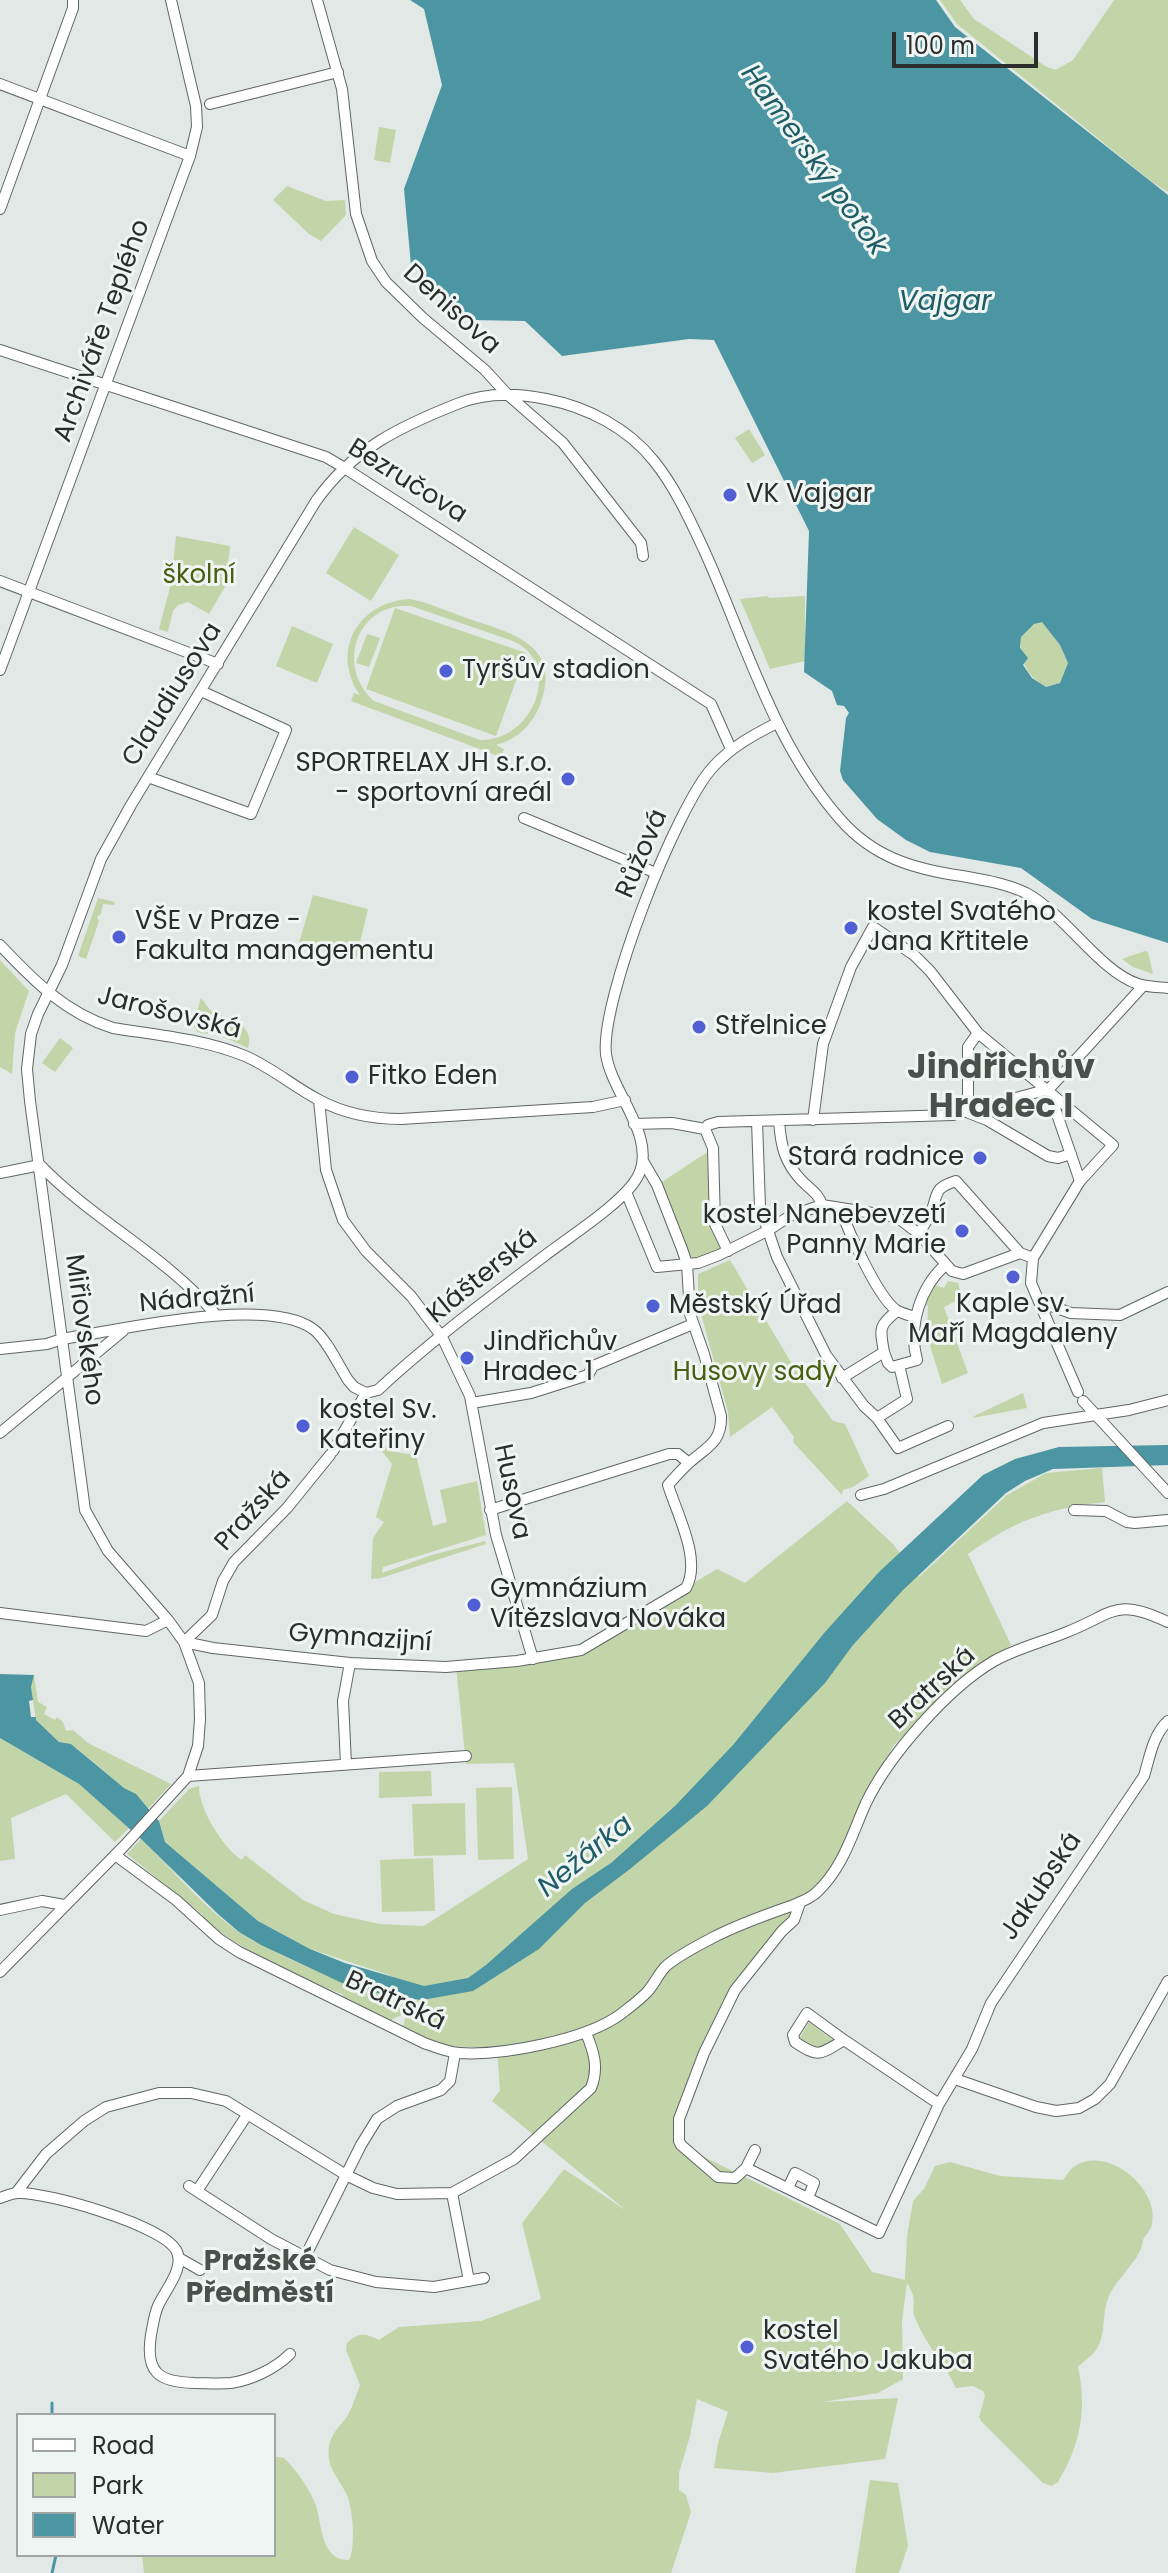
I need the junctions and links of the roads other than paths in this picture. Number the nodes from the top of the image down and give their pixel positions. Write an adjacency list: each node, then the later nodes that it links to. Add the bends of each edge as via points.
1 (73, 0): 6 (street)
2 (171, 0): 8 (street, Archiváře Teplého, via 196,106)
3 (317, 0): 4 (street, Denisova)
4 (338, 72): 7 (street); 12 (street, Denisova, via 356,214 372,261 386,282)
5 (0, 84): 6 (street)
6 (40, 98): 8 (street); 9 (street)
7 (210, 104)
8 (190, 156): 11 (street, Archiváře Teplého)
9 (0, 209)
10 (0, 350): 11 (street, Bezručova)
11 (107, 385): 13 (street, Bezručova); 16 (street, Archiváře Teplého)
12 (507, 394): 13 (street, Claudiusova, via 469,399 428,416); 14 (street, Denisova, via 563,443 641,543); 20 (street, Claudiusova, via 579,407 615,426 655,461 690,520)
13 (343, 467): 17 (street, Claudiusova, via 316,501); 21 (street, Bezručova, via 711,704)
14 (643, 556)
15 (0, 581): 16 (street)
16 (29, 592): 17 (street); 18 (street, Archiváře Teplého)
17 (218, 664): 19 (street, Claudiusova)
18 (0, 670)
19 (201, 691): 22 (street, Claudiusova); 22 (street, via 286,730 251,814)
20 (777, 723): 21 (street, Růžová); 26 (street, Claudiusova, via 839,819 873,849 909,866 997,882 1027,894 1127,979)
21 (731, 749): 24 (street, Růžová, via 693,796)
22 (148, 777): 28 (street, Claudiusova, via 101,859)
23 (524, 818): 24 (street)
24 (656, 873): 32 (street, Růžová, via 618,985 607,1040 607,1057)
25 (0, 945): 28 (street, Jarošovská)
26 (1143, 986): 27 (street); 30 (street)
27 (1168, 988)
28 (48, 994): 31 (street, Jarošovská, via 97,1023 211,1043 248,1057); 41 (street, Miřiovského, via 27,1053)
29 (978, 1033): 30 (street); 33 (street, via 968,1047); 34 (street, via 930,971 873,927 851,967 823,1044)
30 (1049, 1089): 33 (street); 39 (street); 43 (street, via 1113,1145)
31 (319, 1100): 32 (street, Jarošovská, via 356,1115 401,1119 593,1107); 63 (street, Husova, via 326,1170 343,1220)
32 (625, 1100): 37 (street)
33 (968, 1112): 34 (street); 39 (street, via 1048,1156)
34 (813, 1120): 36 (street)
35 (757, 1121): 36 (street); 38 (street, via 718,1122); 49 (street, via 759,1199)
36 (779, 1121): 46 (street, via 782,1152)
37 (634, 1124): 38 (street); 40 (street)
38 (705, 1129): 51 (street, via 713,1148 715,1224)
39 (1071, 1154): 43 (street)
40 (643, 1161): 45 (street); 54 (street)
41 (40, 1165): 42 (street); 44 (street); 48 (street, Miřiovského)
42 (0, 1173)
43 (1080, 1181): 53 (street)
44 (67, 1191): 48 (street, via 54,1195); 59 (street, via 137,1242)
45 (626, 1192): 54 (street, via 657,1267); 63 (street, Klášterská)
46 (822, 1205): 47 (street); 49 (street)
47 (840, 1209): 50 (street, via 897,1217); 58 (street, via 864,1261)
48 (45, 1211): 64 (street, Miřiovského)
49 (767, 1231): 51 (street); 69 (street)
50 (919, 1234): 52 (street, via 938,1190 956,1181); 55 (street)
51 (728, 1251): 54 (street)
52 (1020, 1253): 53 (street); 55 (street, via 963,1274)
53 (1033, 1258): 57 (street, via 1031,1283)
54 (687, 1264): 61 (street)
55 (945, 1265): 60 (street)
56 (1168, 1292): 57 (street, via 1120,1315 1071,1313)
57 (1040, 1302): 73 (street, via 1080,1396)
58 (897, 1311): 60 (street); 66 (street, via 882,1322)
59 (216, 1315): 62 (street, Nádražní); 70 (street, Nádražní, via 270,1316 305,1324 316,1331 354,1387)
60 (914, 1317): 67 (street, via 917,1360)
61 (693, 1324): 72 (street, via 593,1366 588,1375 531,1393); 77 (street, via 721,1427 712,1445)
62 (124, 1329): 64 (street, Nádražní); 68 (street)
63 (442, 1337): 70 (street, Klášterská, via 378,1390); 72 (street, Husova)
64 (62, 1339): 65 (street, Nádražní); 68 (street, Miřiovského)
65 (0, 1349)
66 (884, 1352): 67 (street, via 892,1367); 69 (street)
67 (899, 1365): 74 (street, via 907,1399)
68 (68, 1378): 76 (street); 84 (street, Miřiovského, via 85,1510 108,1551)
69 (842, 1378): 74 (street)
70 (366, 1393): 86 (street, Pražská, via 331,1453 234,1562 212,1615)
71 (1168, 1400): 73 (street)
72 (472, 1403): 80 (street, Husova)
73 (1094, 1415): 78 (street); 79 (street, via 1031,1427)
74 (877, 1418): 75 (street, via 898,1448)
75 (948, 1426)
76 (0, 1433)
77 (689, 1463): 80 (street, via 669,1454); 87 (street, Gymnazijní, via 668,1485 691,1552 686,1588 581,1650)
78 (1168, 1493)
79 (861, 1495)
80 (490, 1510): 87 (street, Husova)
81 (1074, 1510): 82 (street, via 1106,1511 1135,1523)
82 (1168, 1520)
83 (0, 1613): 84 (street, via 146,1631)
84 (168, 1620): 86 (street, Miřiovského)
85 (1168, 1622): 94 (street, Bratrská, via 1145,1611 1108,1611 992,1662 907,1740 867,1802 832,1875)
86 (184, 1642): 88 (street, Gymnazijní); 92 (street, via 200,1696 198,1746)
87 (533, 1659): 88 (street, Gymnazijní, via 446,1667)
88 (350, 1663): 91 (street, via 343,1701)
89 (1168, 1721): 102 (street, Jakubská, via 1155,1740 1144,1776 991,2003)
90 (466, 1756): 91 (street)
91 (346, 1764): 92 (street)
92 (188, 1776): 93 (street)
93 (118, 1853): 95 (street); 101 (street, Bratrská, via 239,1952 387,2027)
94 (800, 1903): 99 (street, Bratrská, via 742,1924 685,1954 665,1967 648,1991 618,2016); 106 (street, Bratrská, via 794,1920 735,1990 679,2119 681,2145 718,2177 735,2178)
95 (64, 1905): 96 (street, via 42,1901); 97 (street)
96 (0, 1910)
97 (0, 1972)
98 (1168, 1981): 102 (street, via 1110,2084 1079,2108 1036,2107)
99 (586, 2033): 101 (street, Bratrská, via 496,2053); 110 (street, via 596,2075 591,2088 514,2159)
100 (844, 2040): 100 (street, via 807,2013 793,2035 813,2054); 103 (street)
101 (455, 2053): 107 (street, via 450,2081 377,2119)
102 (955, 2079): 103 (street, Jakubská)
103 (939, 2104): 112 (street, Jakubská, via 879,2233)
104 (247, 2115): 107 (street); 109 (street, via 226,2101 191,2093 124,2100 72,2131); 113 (street, via 193,2188)
105 (755, 2150): 106 (street)
106 (746, 2168): 108 (street, Jakubská)
107 (346, 2175): 110 (street, via 397,2194); 113 (street)
108 (788, 2188): 112 (street, Jakubská); 112 (street, via 795,2173 814,2183)
109 (16, 2193): 111 (street); 114 (street, via 110,2213 170,2243)
110 (452, 2193): 117 (street)
111 (0, 2198)
112 (808, 2198)
113 (305, 2257): 117 (street, via 376,2282 434,2287)
114 (179, 2258): 115 (street); 118 (street, via 157,2309 150,2343 160,2376 177,2382 240,2381)
115 (200, 2270)
116 (484, 2278): 117 (street)
117 (469, 2281)
118 (290, 2354)

